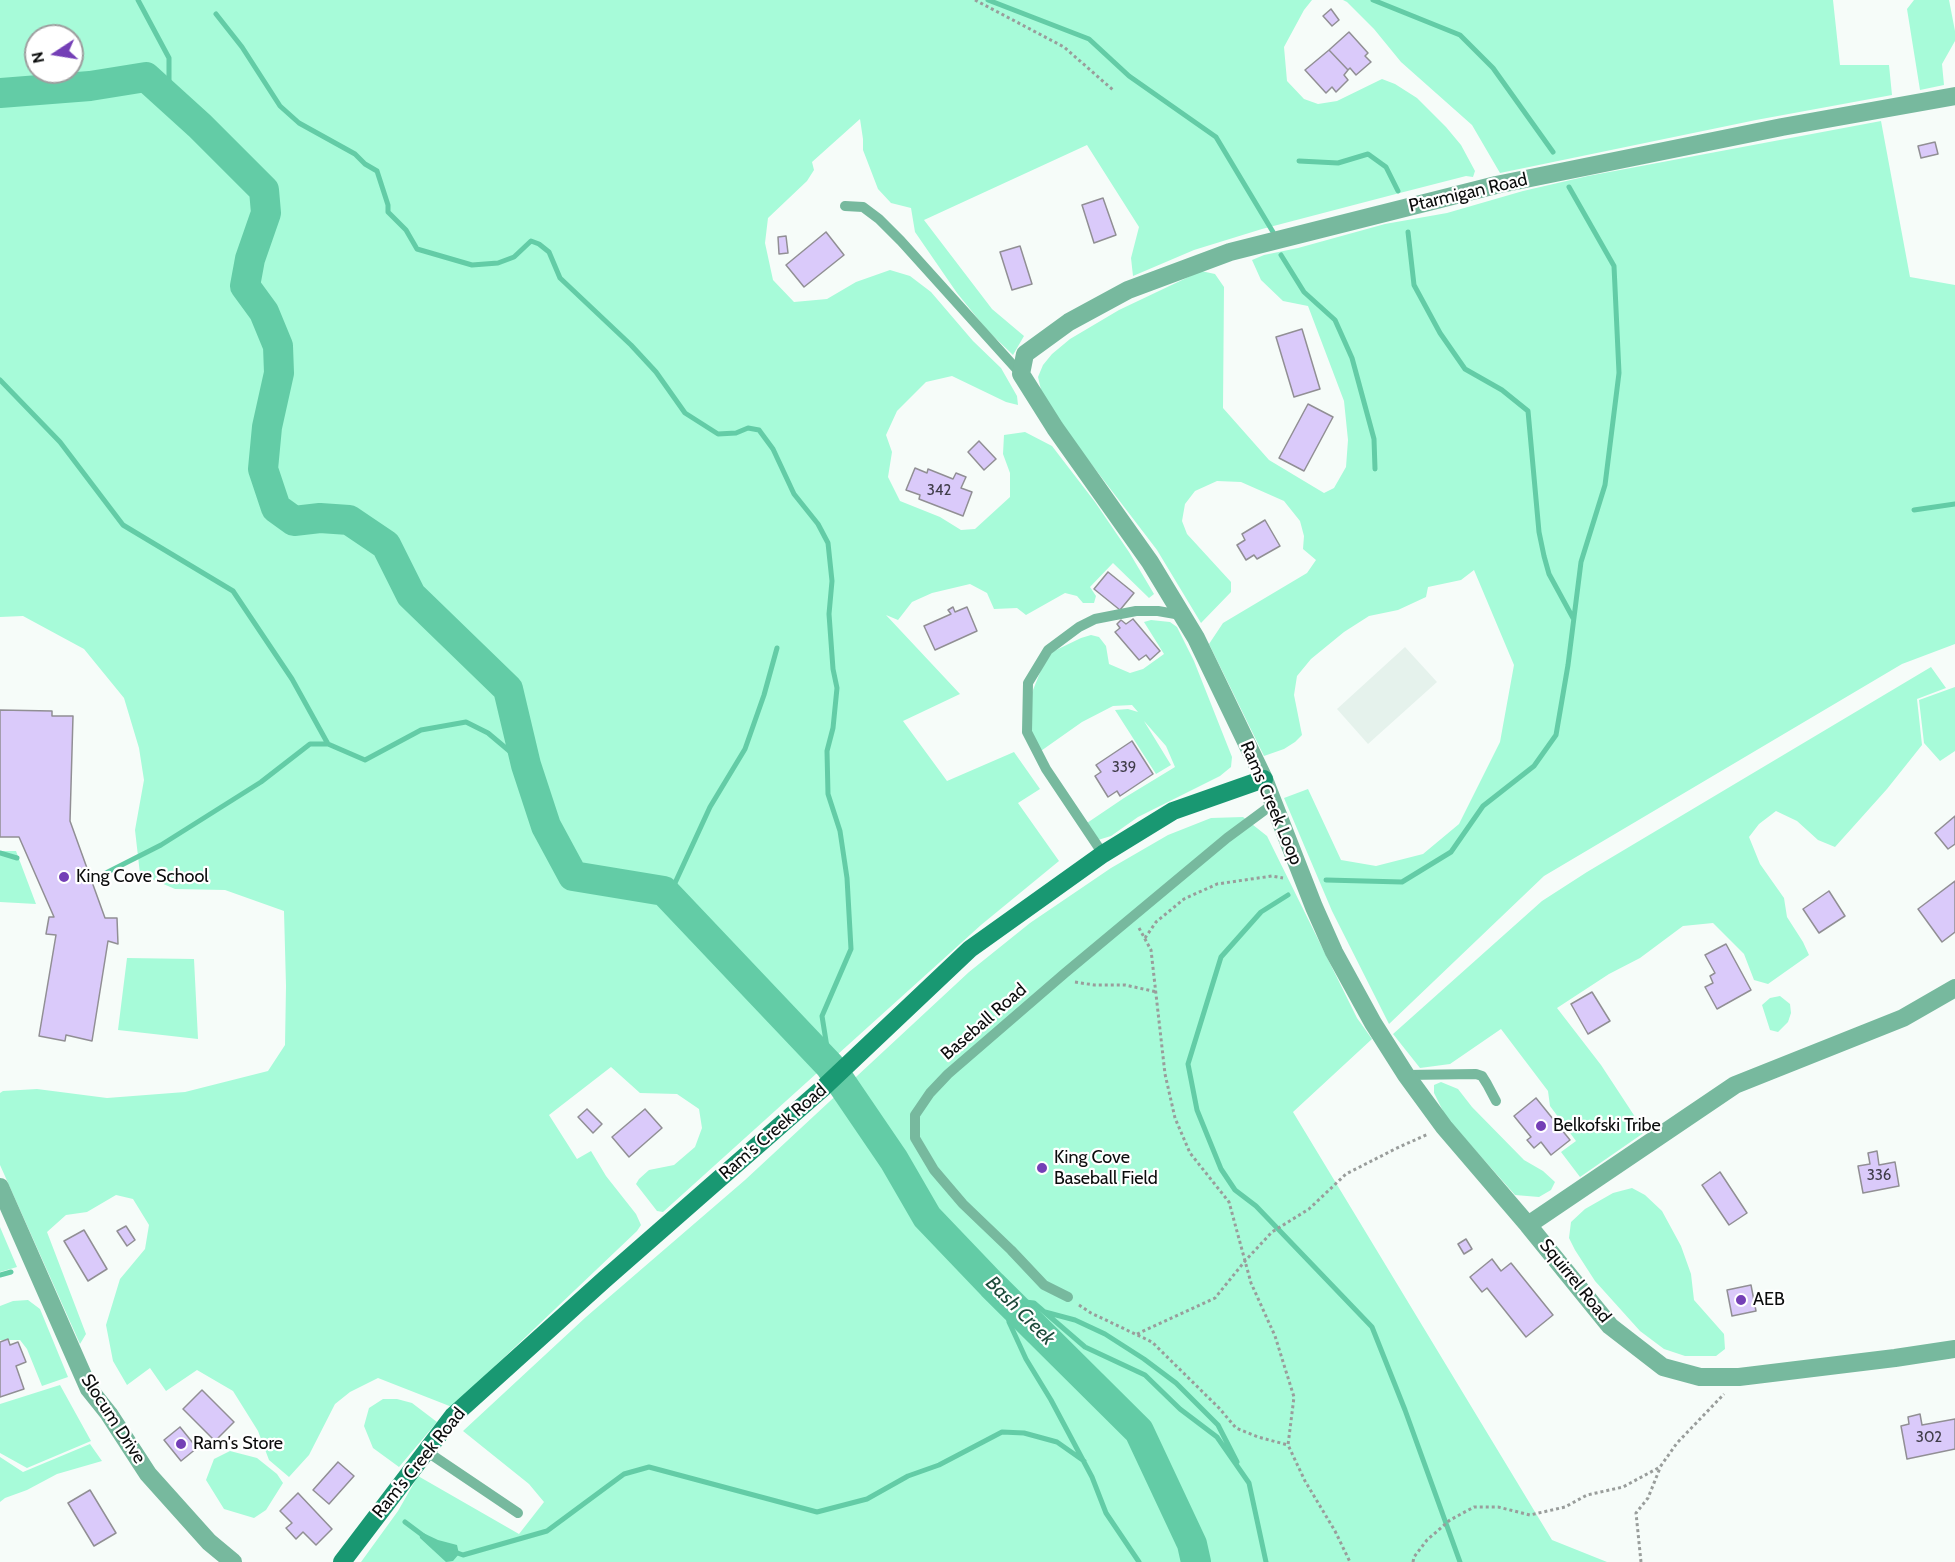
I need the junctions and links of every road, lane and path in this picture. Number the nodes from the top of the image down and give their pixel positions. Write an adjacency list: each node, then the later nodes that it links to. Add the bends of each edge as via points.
1 (975, 0): 2 (path, via 1064,47)
2 (1113, 90)
3 (1955, 96): 5 (street, Ptarmigan Road, via 1496,184 1230,252 1128,291 1069,322 1025,354)
4 (845, 206): 5 (lane, via 863,207 879,219)
5 (1021, 374): 6 (street, Rams Creek Loop, via 1150,562)
6 (1181, 615): 7 (street, Rams Creek Loop); 9 (lane, via 1136,611 1095,619 1048,650 1028,683 1027,732 1046,769)
7 (1264, 779): 8 (street, Rams Creek Loop); 9 (street, Ram's Creek Road, via 1173,811)
8 (1273, 804): 10 (street, Rams Creek Loop); 11 (lane, Baseball Road)
9 (1103, 854): 27 (street, Ram's Creek Road, via 970,949 824,1088 453,1416)
10 (1303, 880): 12 (path, via 1272,876 1217,884 1184,899 1156,922); 16 (street, Rams Creek Loop, via 1334,952)
11 (1133, 916): 12 (path); 13 (lane, Baseball Road)
12 (1145, 938): 15 (path, via 1152,950)
13 (1055, 981): 15 (path, via 1125,985); 22 (lane, Baseball Road, via 930,1093 915,1115 915,1138 934,1170 963,1204 1044,1286)
14 (1955, 988): 20 (street, Squirrel Road, via 1903,1018 1735,1085)
15 (1157, 992): 21 (path, via 1165,1074 1175,1118 1190,1153 1229,1202)
16 (1406, 1075): 17 (lane, via 1476,1074 1482,1077); 18 (street, Rams Creek Loop)
17 (1496, 1101)
18 (1444, 1127): 20 (street, Rams Creek Loop); 21 (path, via 1346,1174 1309,1209 1272,1232)
19 (0, 1187): 30 (street, Slocum Drive, via 89,1389 148,1473 209,1542)
20 (1528, 1225): 25 (street, Squirrel Road, via 1611,1326 1663,1367 1700,1377)
21 (1245, 1261): 23 (path, via 1215,1298); 26 (path, via 1294,1397)
22 (1068, 1297): 23 (path)
23 (1137, 1334): 26 (path, via 1152,1342 1236,1428)
24 (1955, 1348): 25 (street, Squirrel Road)
25 (1739, 1377): 28 (path, via 1677,1443)
26 (1288, 1445): 32 (path)
27 (426, 1451): 29 (lane); 31 (street, Ram's Creek Road)
28 (1660, 1467): 33 (path, via 1623,1487 1587,1494 1565,1507 1530,1515 1498,1507 1474,1507 1450,1520 1427,1540); 34 (path, via 1648,1498 1636,1513)
29 (518, 1513)
30 (233, 1562)
31 (342, 1562)
32 (1350, 1562)
33 (1413, 1562)
34 (1641, 1562)

